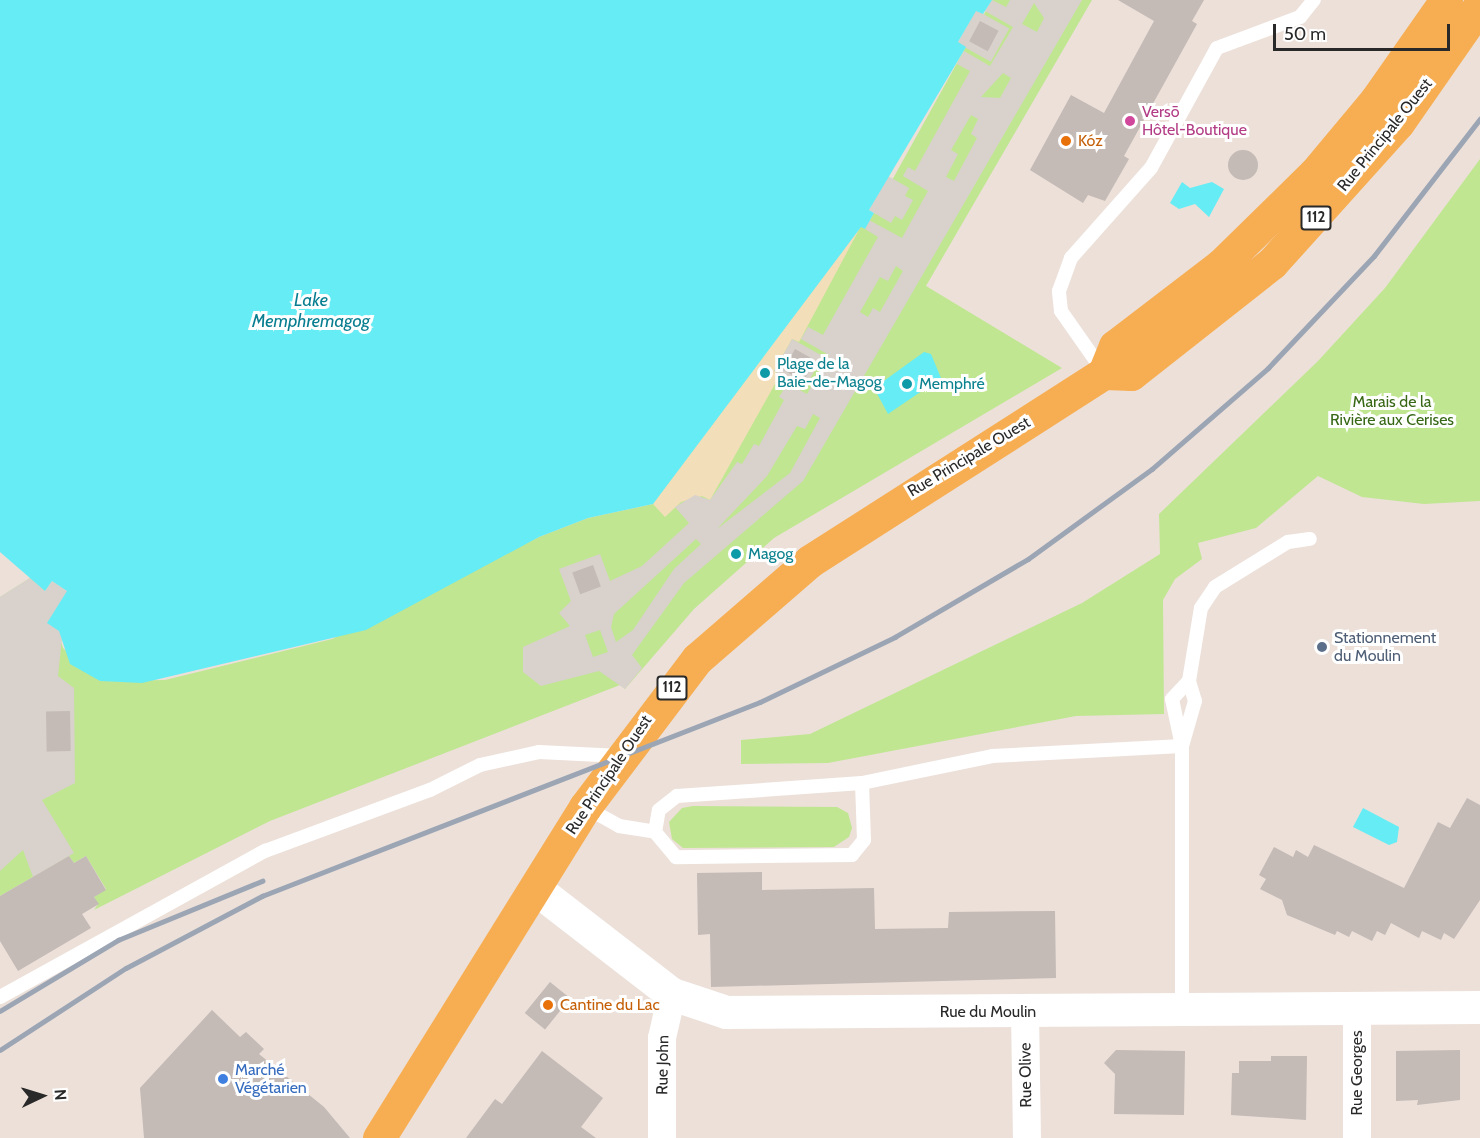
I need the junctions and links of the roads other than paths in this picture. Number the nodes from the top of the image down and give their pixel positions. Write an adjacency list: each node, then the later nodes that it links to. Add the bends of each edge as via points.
1 (1314, 0): 4 (lane, via 1300,17 1216,48 1145,177 1093,227 1071,258 1059,291 1061,311)
2 (1446, 0): 4 (main road, Rue Principale Ouest / 112, via 1388,84 1316,172 1221,265 1115,346)
3 (1480, 5): 4 (main road, Rue Principale Ouest / 112, via 1392,131 1272,263 1131,374)
4 (1104, 373): 8 (main road, Rue Principale Ouest / 112, via 912,491 774,588 697,659)
5 (1310, 539): 6 (lane, via 1288,542 1211,591 1201,608)
6 (1189, 681): 7 (lane, via 1195,701); 7 (lane, via 1172,699)
7 (1182, 746): 9 (lane, via 992,756); 17 (lane)
8 (620, 756): 10 (main road, Rue Principale Ouest / 112); 14 (lane, via 539,752 489,762 430,790 265,850)
9 (862, 783): 11 (lane, via 677,796 659,810); 11 (lane, via 864,840 852,855 676,857)
10 (585, 807): 11 (lane, via 619,826); 12 (main road, Rue Principale Ouest / 112)
11 (655, 832)
12 (536, 889): 13 (street, Rue du Moulin); 19 (main road, Rue Principale Ouest / 112)
13 (672, 994): 18 (street, Rue du Moulin, via 712,1009 742,1013); 20 (street, Rue John, via 662,1038)
14 (0, 997)
15 (1480, 1007): 16 (street, Rue du Moulin)
16 (1357, 1009): 17 (street, Rue du Moulin); 22 (street, Rue Georges)
17 (1182, 1010): 18 (street, Rue du Moulin)
18 (1025, 1012): 21 (street, Rue Olive)
19 (379, 1138)
20 (662, 1138)
21 (1027, 1138)
22 (1357, 1138)

